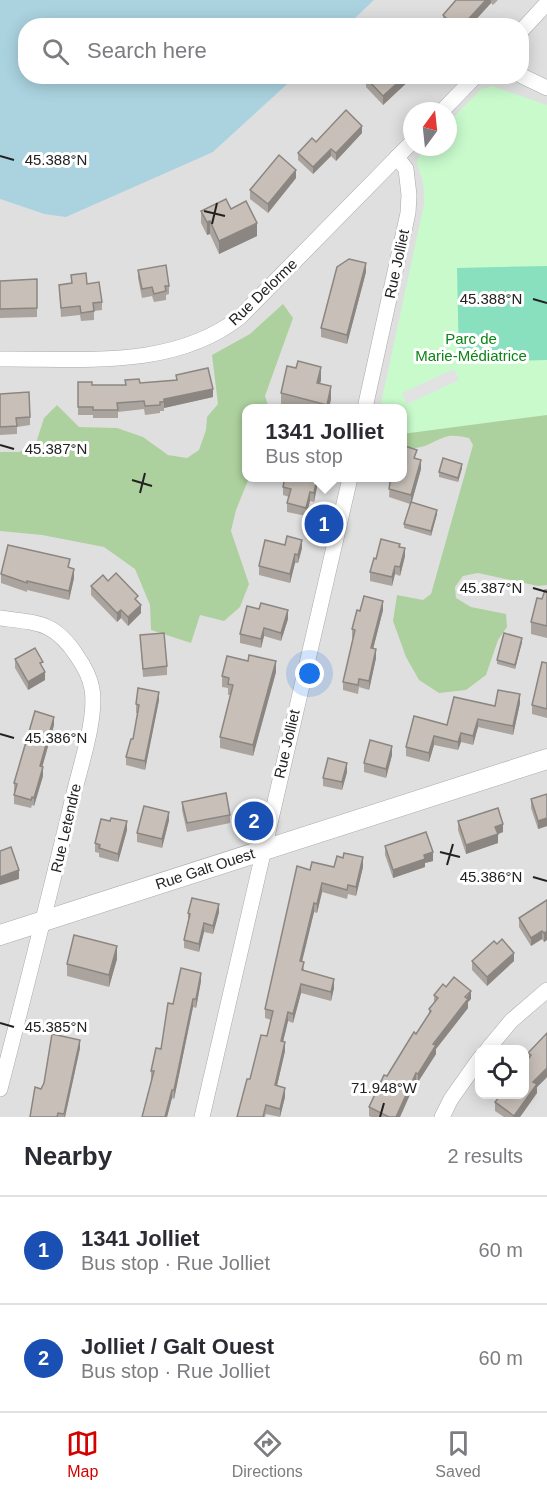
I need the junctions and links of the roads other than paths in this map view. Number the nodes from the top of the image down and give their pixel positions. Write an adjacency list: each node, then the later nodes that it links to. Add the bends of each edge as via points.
1 (547, 3): 2 (street)
2 (529, 22)
3 (529, 79): 5 (street)
4 (468, 84): 6 (street)
5 (547, 88)
6 (451, 102)
7 (403, 151): 8 (street, Rue Delorme)
8 (397, 157): 9 (street, Rue Delorme, via 240,316 214,335 176,349 136,356); 10 (street, Rue Jolliet, via 406,169 408,213)
9 (0, 359)
10 (366, 404)
11 (349, 482): 14 (street, Rue Jolliet)
12 (0, 618): 15 (street, Rue Letendre, via 58,632 82,663 93,690 90,726)
13 (547, 759): 14 (street, Rue Galt Ouest)
14 (262, 851): 15 (street, Rue Galt Ouest); 21 (street, Rue Jolliet)
15 (43, 922): 16 (street, Rue Galt Ouest); 20 (street, Rue Letendre)
16 (0, 935)
17 (547, 990): 18 (street, via 511,1021)
18 (491, 1045)
19 (475, 1065): 22 (street)
20 (0, 1089)
21 (202, 1117)
22 (442, 1117)

